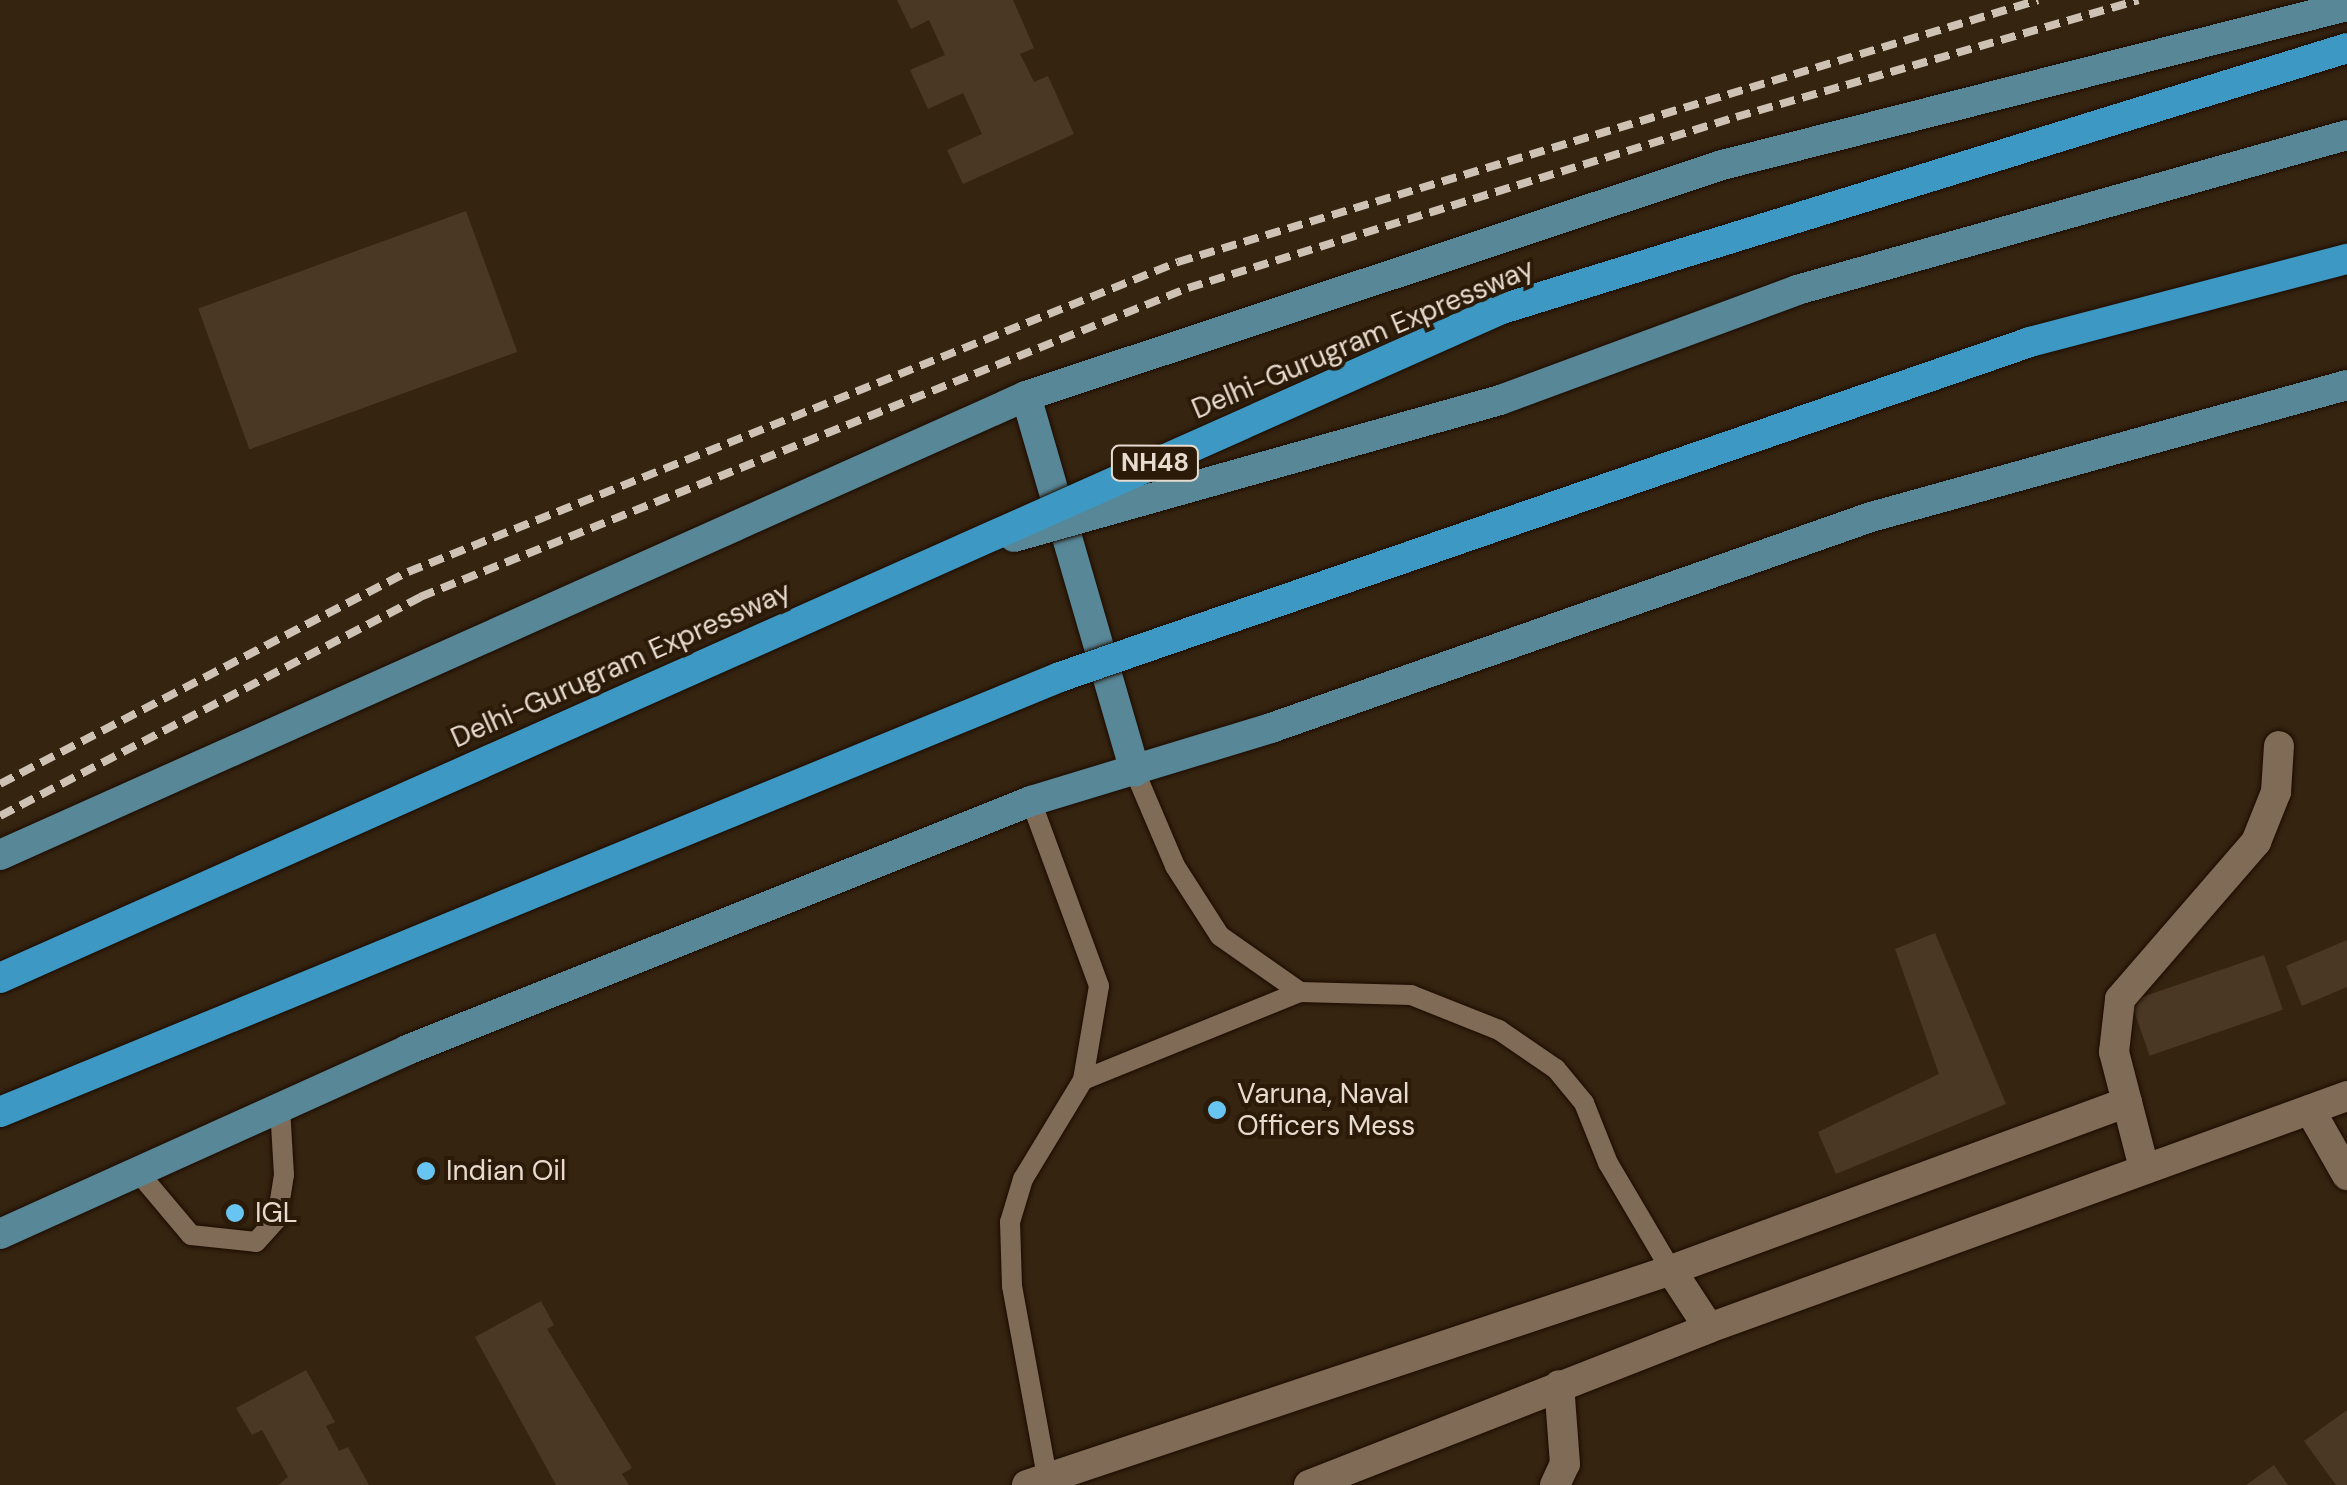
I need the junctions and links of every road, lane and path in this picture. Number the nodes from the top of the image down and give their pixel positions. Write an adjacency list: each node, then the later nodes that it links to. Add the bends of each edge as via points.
1 (2347, 6): 6 (main road, via 1722,165)
2 (2347, 48): 7 (highway, Delhi-Gurugram Expressway / NH48, bridge, via 1502,309)
3 (2347, 135): 7 (main road, bridge, via 1797,290 1500,400)
4 (2347, 259): 19 (highway, bridge, via 2030,342 1060,677)
5 (2347, 385): 9 (main road, via 1870,517)
6 (1026, 396): 9 (main road); 11 (main road)
7 (939, 558): 12 (highway, Delhi-Gurugram Expressway / NH48, bridge)
8 (2278, 746): 16 (street, via 2276,792 2256,842 2120,999 2114,1052)
9 (1135, 772): 10 (main road); 13 (lane, via 1175,866 1220,936)
10 (1030, 802): 14 (lane, via 1097,969); 17 (main road, via 406,1050)
11 (0, 855)
12 (0, 978)
13 (1300, 992): 14 (lane); 24 (lane, via 1411,995 1530,1048 1584,1103 1608,1163)
14 (1083, 1080): 27 (lane, via 1024,1179 1010,1222)
15 (2347, 1096): 18 (street)
16 (2128, 1102): 20 (street); 24 (street)
17 (280, 1108): 21 (main road); 21 (lane, via 284,1175 278,1219 256,1242 191,1235)
18 (2310, 1110): 20 (street); 22 (street)
19 (0, 1112)
20 (2144, 1168): 25 (street)
21 (138, 1172): 23 (main road)
22 (2347, 1175)
23 (0, 1234)
24 (1670, 1270): 25 (street); 27 (street)
25 (1710, 1328): 26 (street)
26 (1559, 1385): 28 (street); 29 (street, via 1566,1464)
27 (1037, 1481)
28 (1309, 1485)
29 (1555, 1485)

